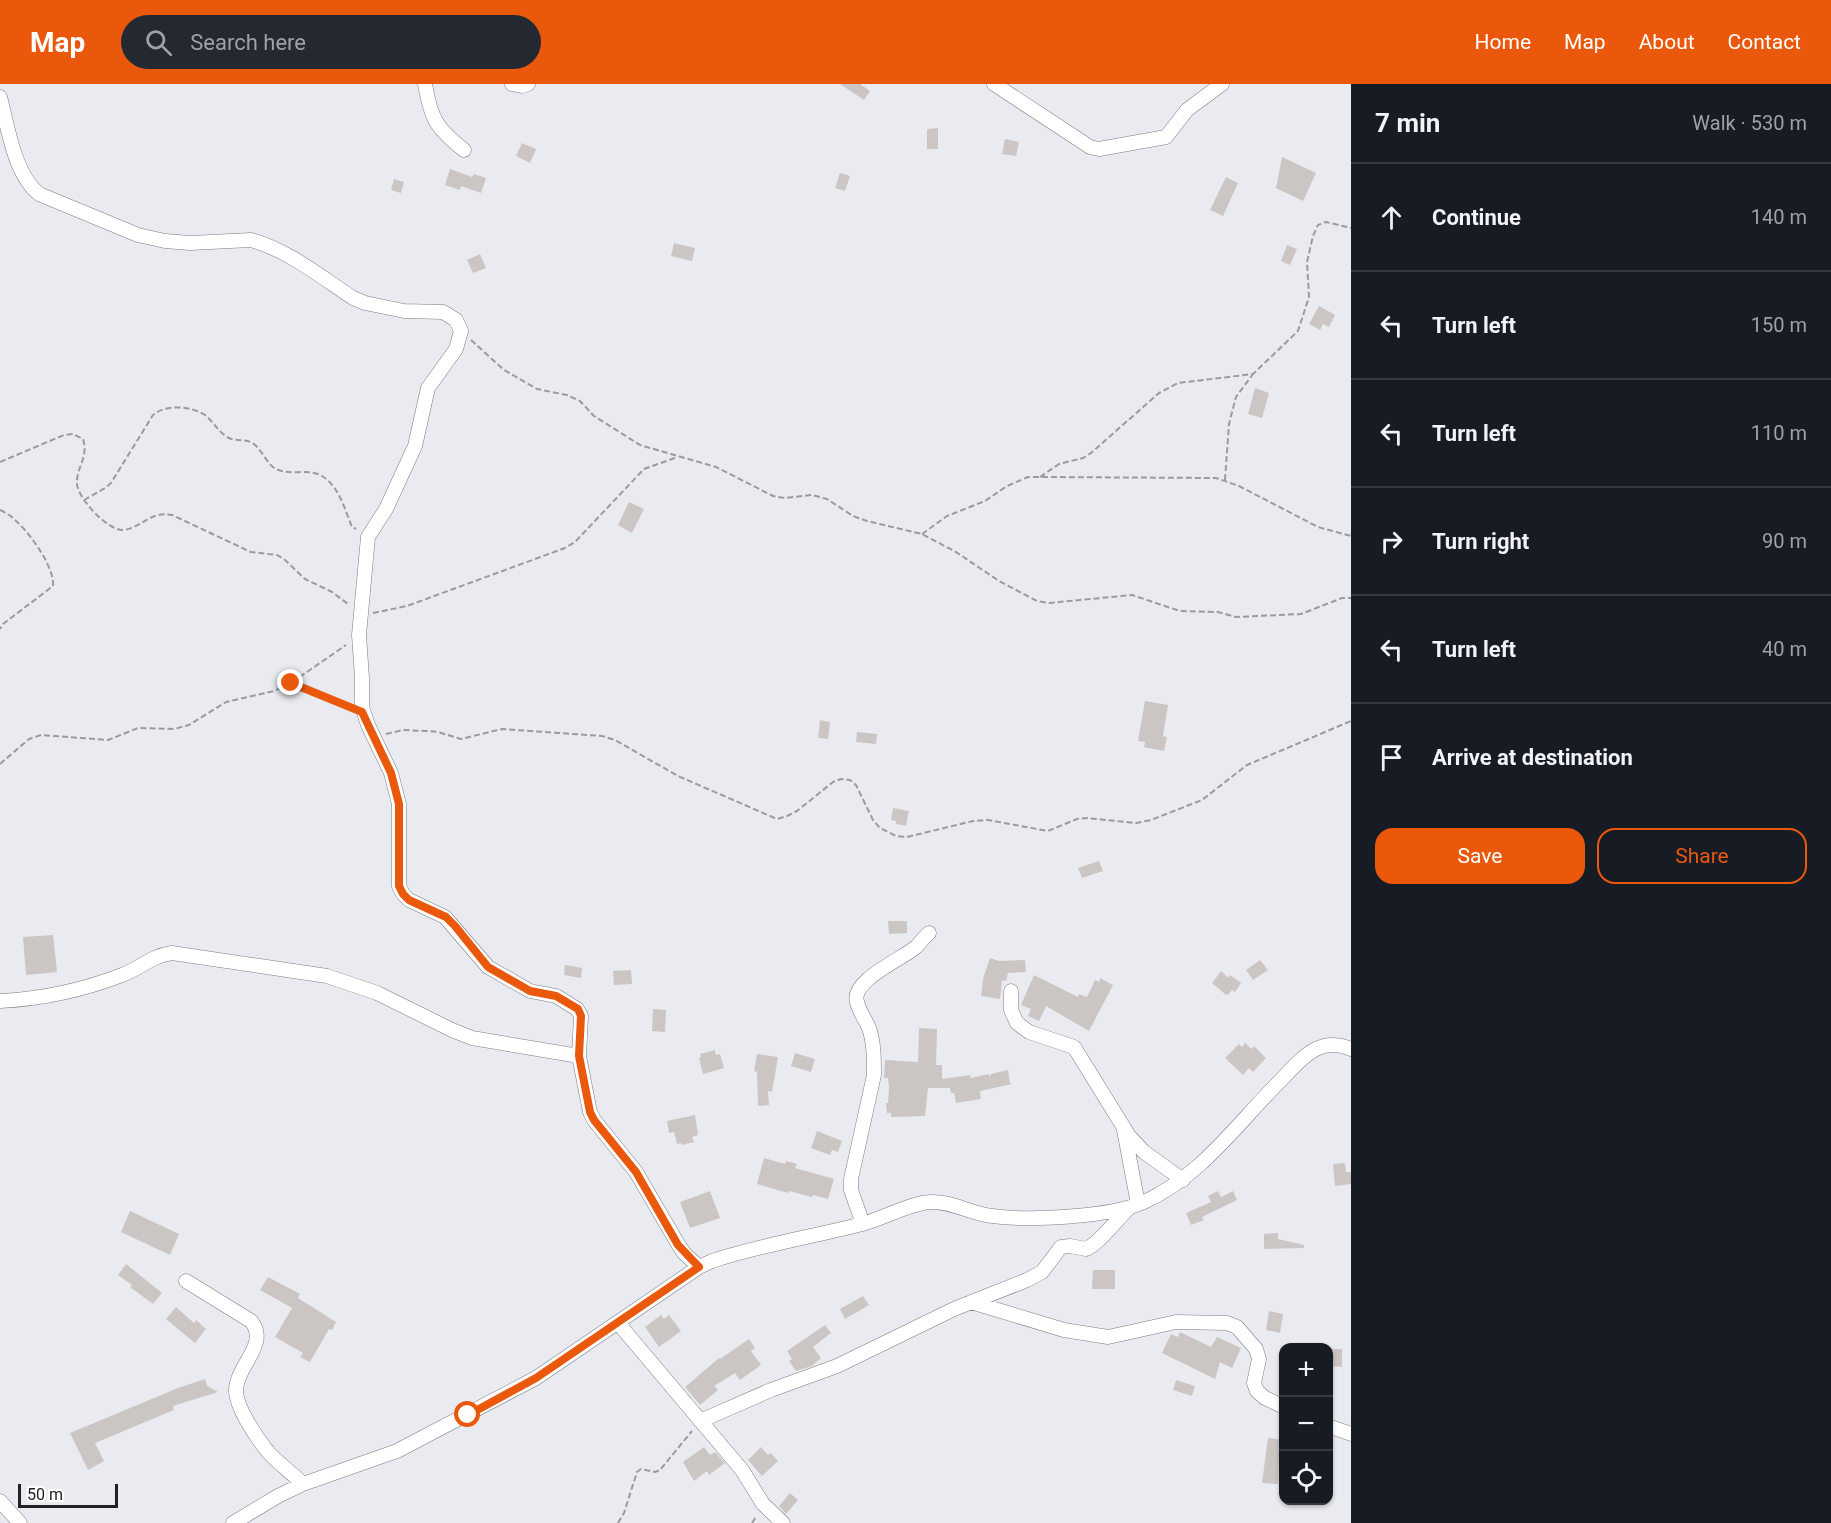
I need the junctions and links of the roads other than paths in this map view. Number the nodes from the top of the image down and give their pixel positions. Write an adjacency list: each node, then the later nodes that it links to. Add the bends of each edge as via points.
1 (425, 84): 7 (street, via 435,122)
2 (512, 84): 3 (street)
3 (528, 84)
4 (994, 84): 5 (street, via 1099,150 1167,137 1187,110)
5 (1222, 84)
6 (0, 97): 12 (street, via 22,175 39,194 138,235 165,241 259,242 282,252 352,298 404,311 443,312 456,320 461,331 456,349 428,387 415,446 386,509 368,537 359,635 362,712 391,773 399,804 399,886 403,894 446,917 488,967 530,991 556,996 578,1009)
7 (464, 150)
8 (928, 933): 16 (street, via 916,947 868,979 856,993 869,1028 874,1061 850,1179)
9 (1011, 991): 13 (street, via 1011,1010 1017,1023 1029,1032 1074,1047)
10 (0, 1001): 12 (street, via 69,992 121,976 158,955 172,953 327,976 377,993 472,1038)
11 (1351, 1049): 14 (street, via 1327,1045 1314,1050)
12 (579, 1056): 17 (street, via 586,1100 594,1120 636,1172 678,1245)
13 (1124, 1128): 14 (street, via 1144,1152); 15 (street)
14 (1183, 1180): 15 (street)
15 (1134, 1205): 16 (street, via 1047,1218 991,1216 945,1202 927,1202); 19 (street, via 1090,1248 1060,1247 1036,1276)
16 (863, 1224): 17 (street, via 728,1255)
17 (699, 1267): 20 (street)
18 (186, 1281): 25 (street, via 256,1327 257,1342 237,1380 240,1407 269,1452)
19 (971, 1302): 21 (street, via 1064,1330 1108,1337 1189,1320 1227,1323 1237,1327 1256,1349 1257,1391); 22 (street, via 852,1360 771,1389)
20 (618, 1323): 22 (street); 25 (street, via 536,1378 458,1420 397,1451)
21 (1279, 1405)
22 (700, 1421): 29 (street, via 742,1470 763,1504)
23 (1333, 1427): 24 (street)
24 (1351, 1434)
25 (303, 1484): 28 (street)
26 (0, 1502): 27 (street)
27 (20, 1523)
28 (233, 1523)
29 (783, 1523)

